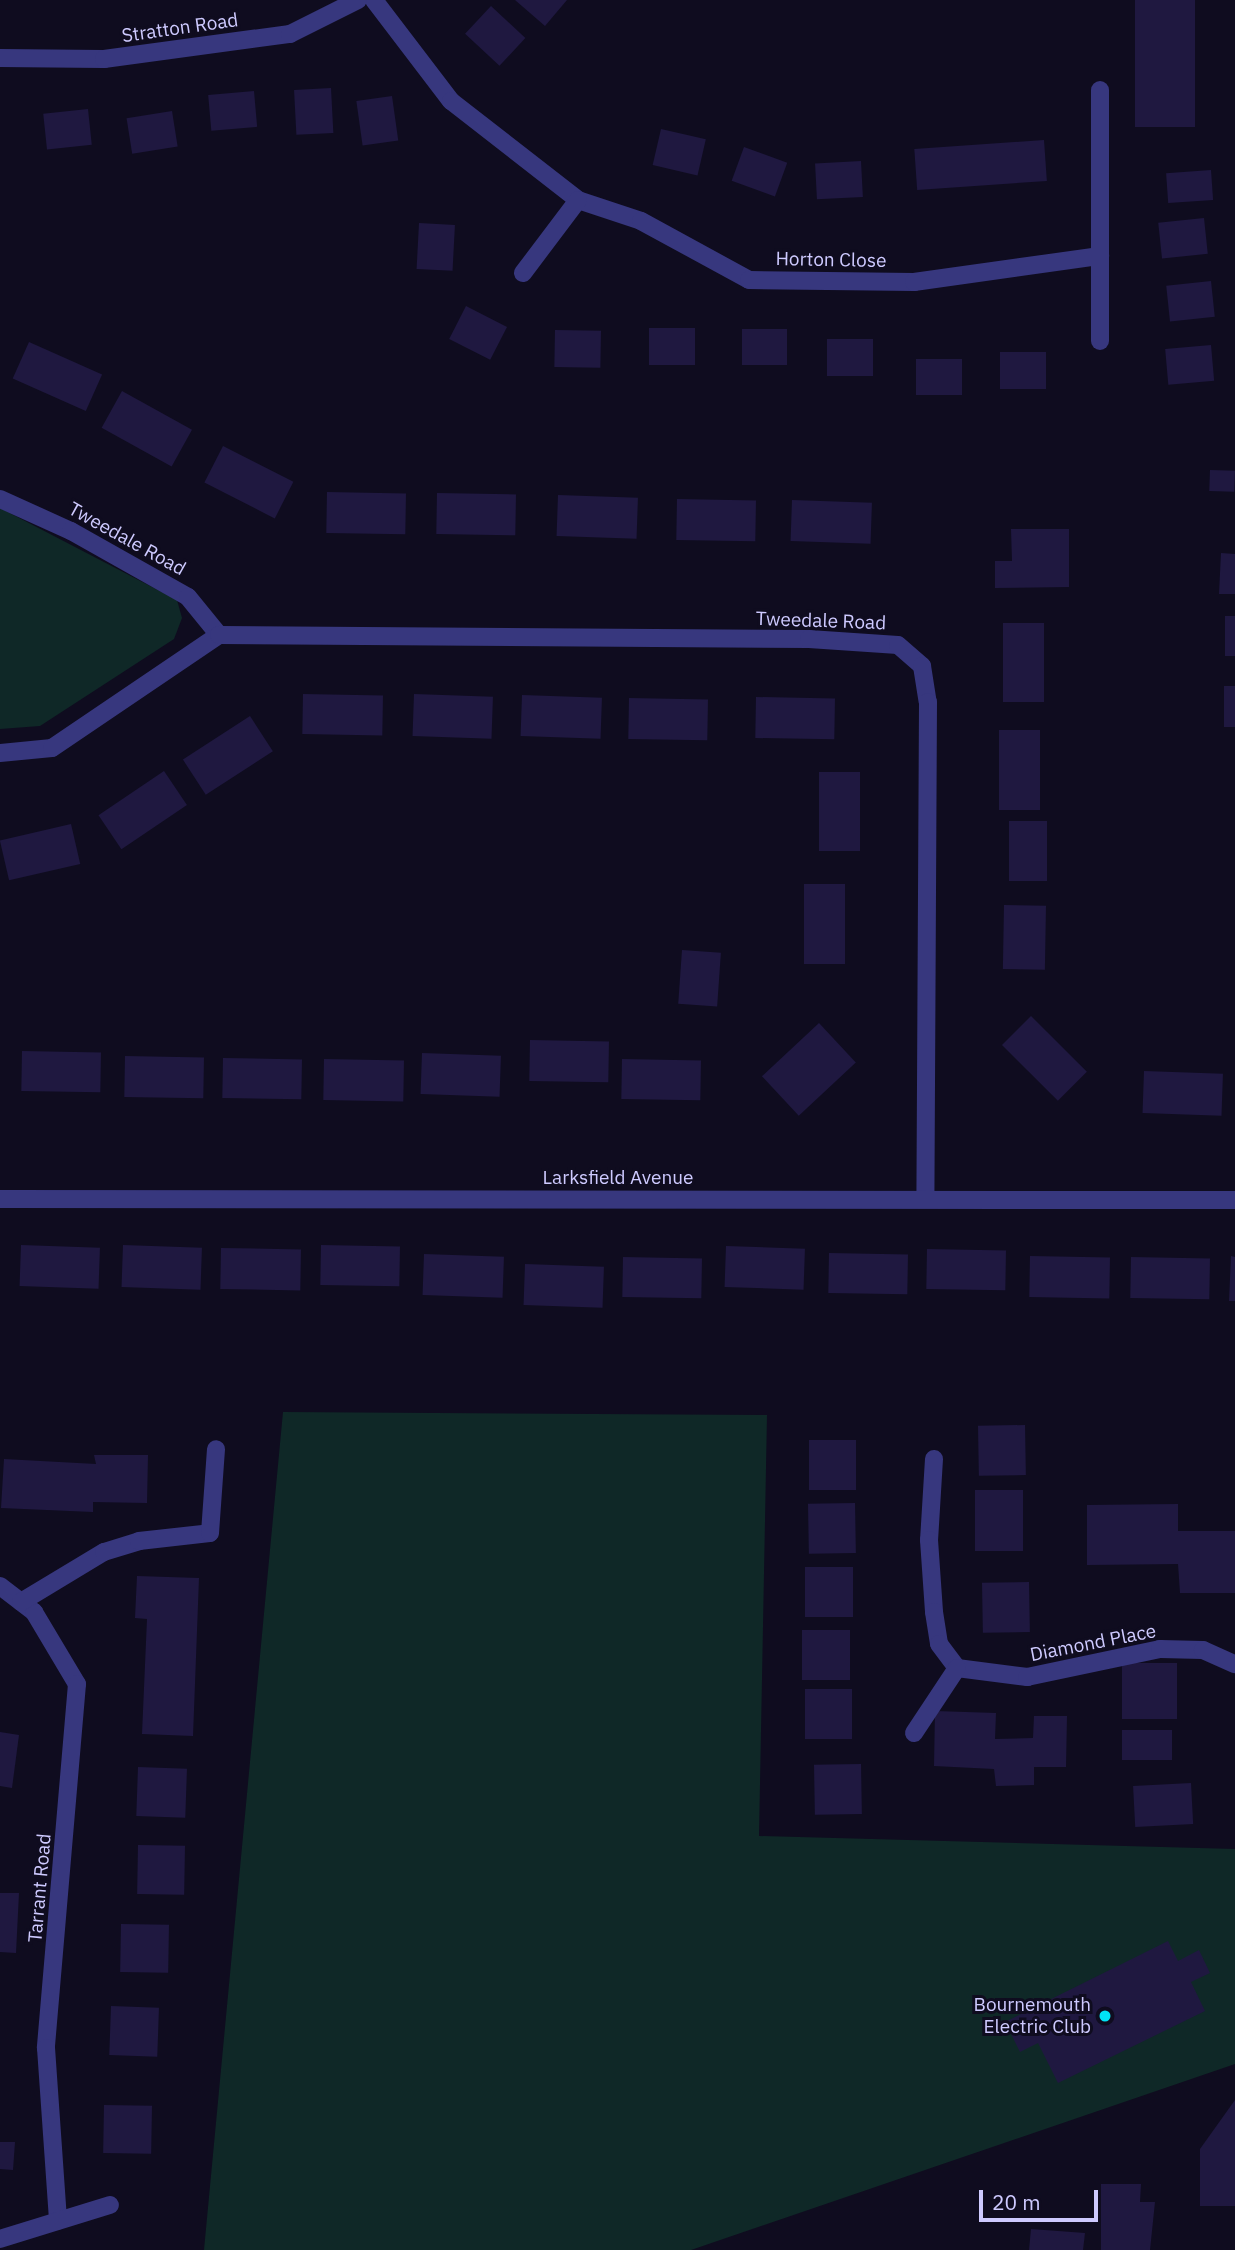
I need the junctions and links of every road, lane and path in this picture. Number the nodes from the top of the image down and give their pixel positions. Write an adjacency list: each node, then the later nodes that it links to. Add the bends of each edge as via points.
1 (358, 0): 3 (street, Stratton Road, via 290,34 104,59)
2 (374, 0): 5 (street, Horton Close, via 451,101)
3 (0, 58)
4 (1100, 90): 6 (street)
5 (578, 200): 6 (street, Horton Close, via 641,221 749,280 914,282); 7 (street)
6 (1100, 257): 8 (street)
7 (523, 273)
8 (1100, 341)
9 (0, 499): 10 (street, Tweedale Road, via 71,530 188,597)
10 (219, 635): 11 (street, via 52,748); 13 (street, Tweedale Road, via 809,639 898,645 922,666 928,702)
11 (0, 752)
12 (0, 1199): 13 (street, Larksfield Avenue)
13 (925, 1199): 14 (street, Larksfield Avenue)
14 (1235, 1200)
15 (216, 1448): 18 (street, via 210,1533 104,1552)
16 (934, 1460): 20 (street, via 929,1540 934,1612 939,1644)
17 (0, 1586): 18 (street, Tarrant Road)
18 (21, 1602): 23 (street, Tarrant Road, via 33,1612 77,1684 46,2048)
19 (1235, 1664): 20 (street, Diamond Place, via 1203,1650 1160,1649 1027,1677)
20 (957, 1668): 21 (street)
21 (914, 1733)
22 (110, 2205): 23 (street)
23 (58, 2221): 24 (street)
24 (0, 2239)

